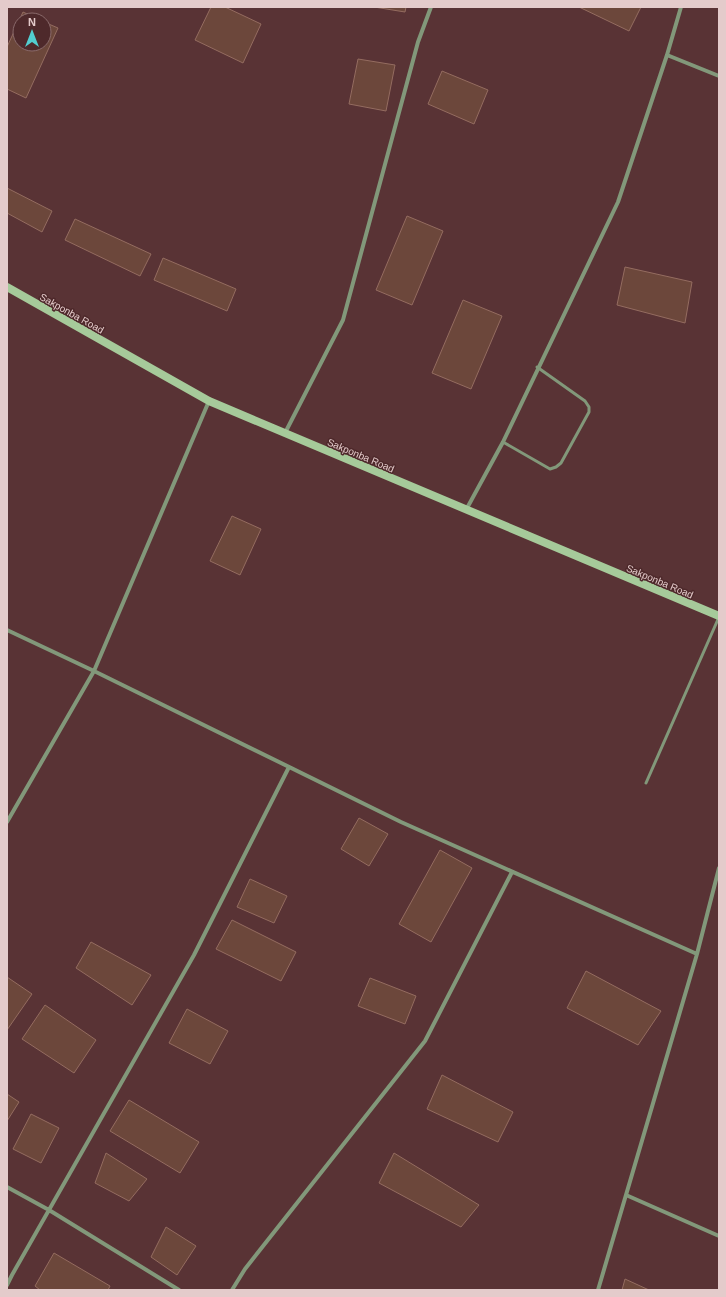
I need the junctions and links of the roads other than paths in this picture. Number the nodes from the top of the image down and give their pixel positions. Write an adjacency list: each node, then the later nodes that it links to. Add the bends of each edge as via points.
1 (431, 7): 8 (street, via 418,42 343,320)
2 (680, 7): 3 (street)
3 (667, 55): 4 (street); 6 (street, via 618,202)
4 (719, 76)
5 (7, 288): 7 (main road, Sakponba Road)
6 (538, 367): 9 (street); 9 (lane, via 586,401 589,412 556,468 550,469)
7 (209, 401): 8 (main road, Sakponba Road); 13 (street)
8 (284, 433): 10 (main road, Sakponba Road)
9 (503, 442): 10 (street)
10 (466, 510): 11 (main road, Sakponba Road)
11 (719, 617): 15 (lane)
12 (7, 630): 13 (street)
13 (94, 671): 14 (street); 16 (street)
14 (289, 767): 18 (street, via 401,822); 22 (street, via 194,955)
15 (646, 783)
16 (7, 822)
17 (719, 868): 19 (street)
18 (512, 872): 19 (street); 26 (street, via 424,1041)
19 (697, 954): 21 (street)
20 (7, 1187): 22 (street)
21 (626, 1195): 23 (street); 27 (street)
22 (49, 1210): 24 (street); 25 (street)
23 (719, 1236)
24 (7, 1285)
25 (179, 1290)
26 (232, 1290)
27 (598, 1290)

